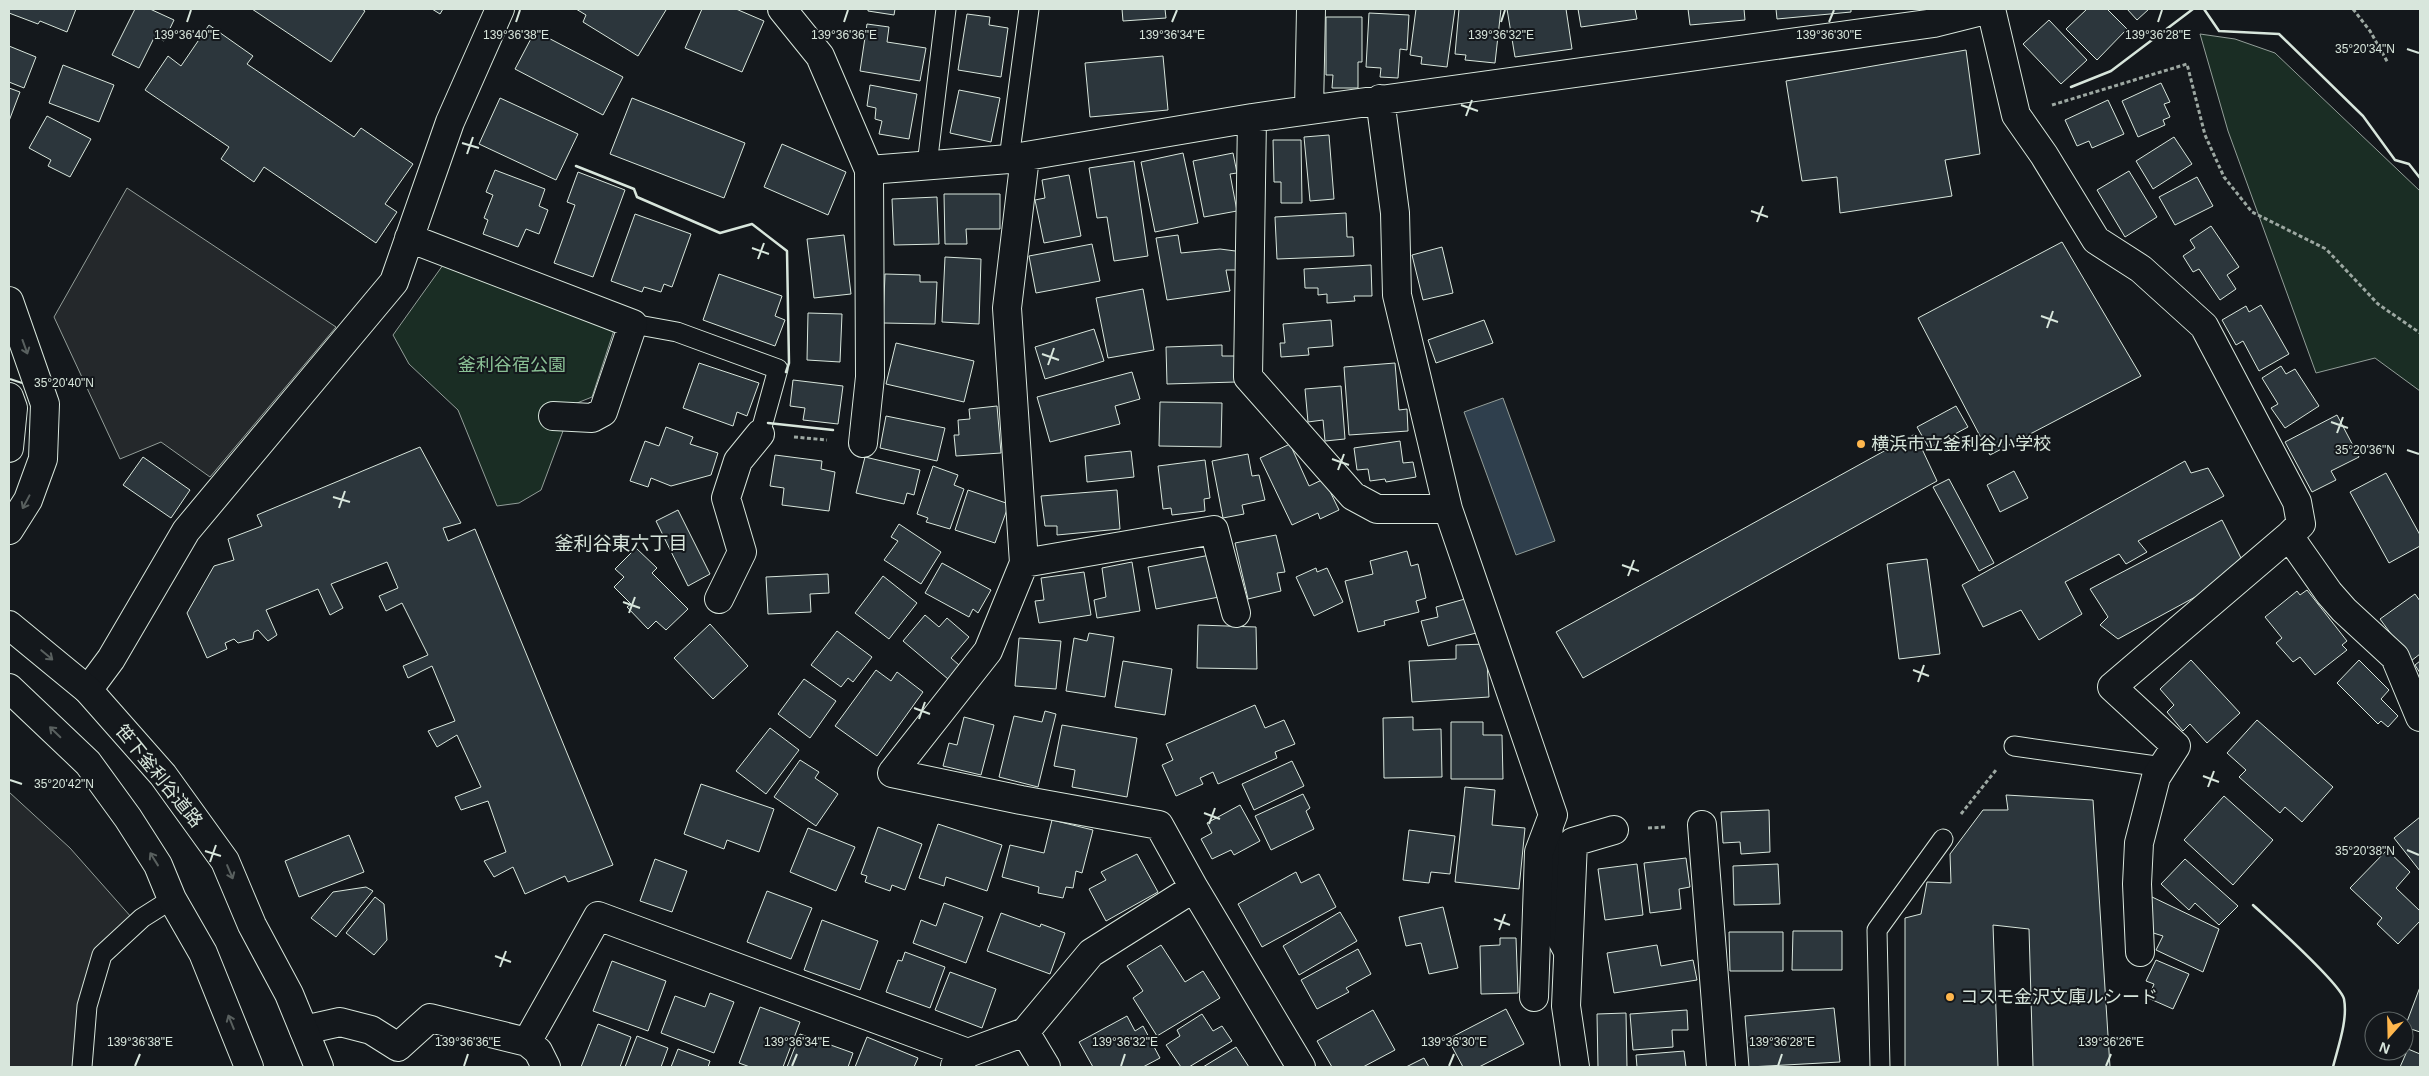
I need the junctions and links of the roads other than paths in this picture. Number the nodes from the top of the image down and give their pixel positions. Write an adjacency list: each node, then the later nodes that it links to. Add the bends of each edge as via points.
1 (500, 9): 13 (street, via 450,122)
2 (946, 9): 11 (lane)
3 (1028, 9): 10 (lane)
4 (1311, 9): 8 (street)
5 (1991, 9): 7 (street, via 1934,23); 23 (street, via 2016,115 2096,240 2141,269 2204,326 2297,502 2301,524)
6 (787, 12): 12 (street, via 820,56)
7 (1380, 99): 8 (street); 21 (street, via 1395,213 1397,295)
8 (1309, 110): 9 (street)
9 (1252, 118): 10 (street); 21 (street, via 1248,378 1353,496 1377,510)
10 (1017, 158): 11 (street); 24 (street, via 1007,308)
11 (927, 165): 12 (street)
12 (869, 170): 19 (street, via 870,377)
13 (409, 238): 15 (street); 29 (street, via 394,282 186,530 111,659)
14 (9, 301): 22 (street, one-way to 22, via 46,404 43,459 28,500)
15 (633, 324): 17 (street, via 603,412 592,418); 18 (lane, via 677,332 778,370)
16 (9, 397): 20 (street, via 13,408)
17 (553, 416)
18 (760, 434): 25 (street, via 738,461 726,498 742,552)
19 (863, 443)
20 (9, 448)
21 (1448, 509): 33 (street)
22 (9, 530)
23 (2289, 536): 30 (street, via 2329,593 2395,657); 32 (street, via 2112,687 2176,746)
24 (1024, 563): 26 (street, via 1214,530); 37 (street, via 988,651 892,772 1160,825)
25 (719, 599)
26 (1236, 613)
27 (9, 625): 29 (street, 笹下釜利谷道路, one-way to 29)
28 (9, 688): 38 (street, one-way to 28, via 158,866 88,763)
29 (88, 690): 42 (street, 笹下釜利谷道路, one-way to 42, via 163,775 225,861 252,926 289,994)
30 (2420, 717)
31 (2014, 746): 32 (lane)
32 (2163, 767): 39 (street, via 2156,777 2139,843)
33 (1553, 815): 40 (lane, via 1552,931); 41 (street, via 1539,852)
34 (1702, 825): 53 (street)
35 (1614, 830): 40 (street, via 1572,842)
36 (1943, 839): 54 (lane, via 1877,930)
37 (1194, 888): 43 (street, via 1092,953); 51 (street)
38 (172, 899): 46 (lane, via 142,918 102,954 87,1006); 47 (street, one-way to 38, via 203,953)
39 (2140, 952)
40 (1568, 961): 52 (street, via 1566,1006)
41 (1534, 997)
42 (304, 1030): 44 (street, via 340,1022 371,1030 398,1047 430,1018); 48 (street, 笹下釜利谷道路)
43 (1025, 1032): 45 (street); 50 (street)
44 (527, 1042): 45 (street, via 598,916); 49 (street, via 538,1051)
45 (961, 1060)
46 (82, 1067)
47 (249, 1067)
48 (319, 1067)
49 (546, 1067)
50 (1046, 1067)
51 (1301, 1067)
52 (1575, 1067)
53 (1721, 1067)
54 (1880, 1067)

